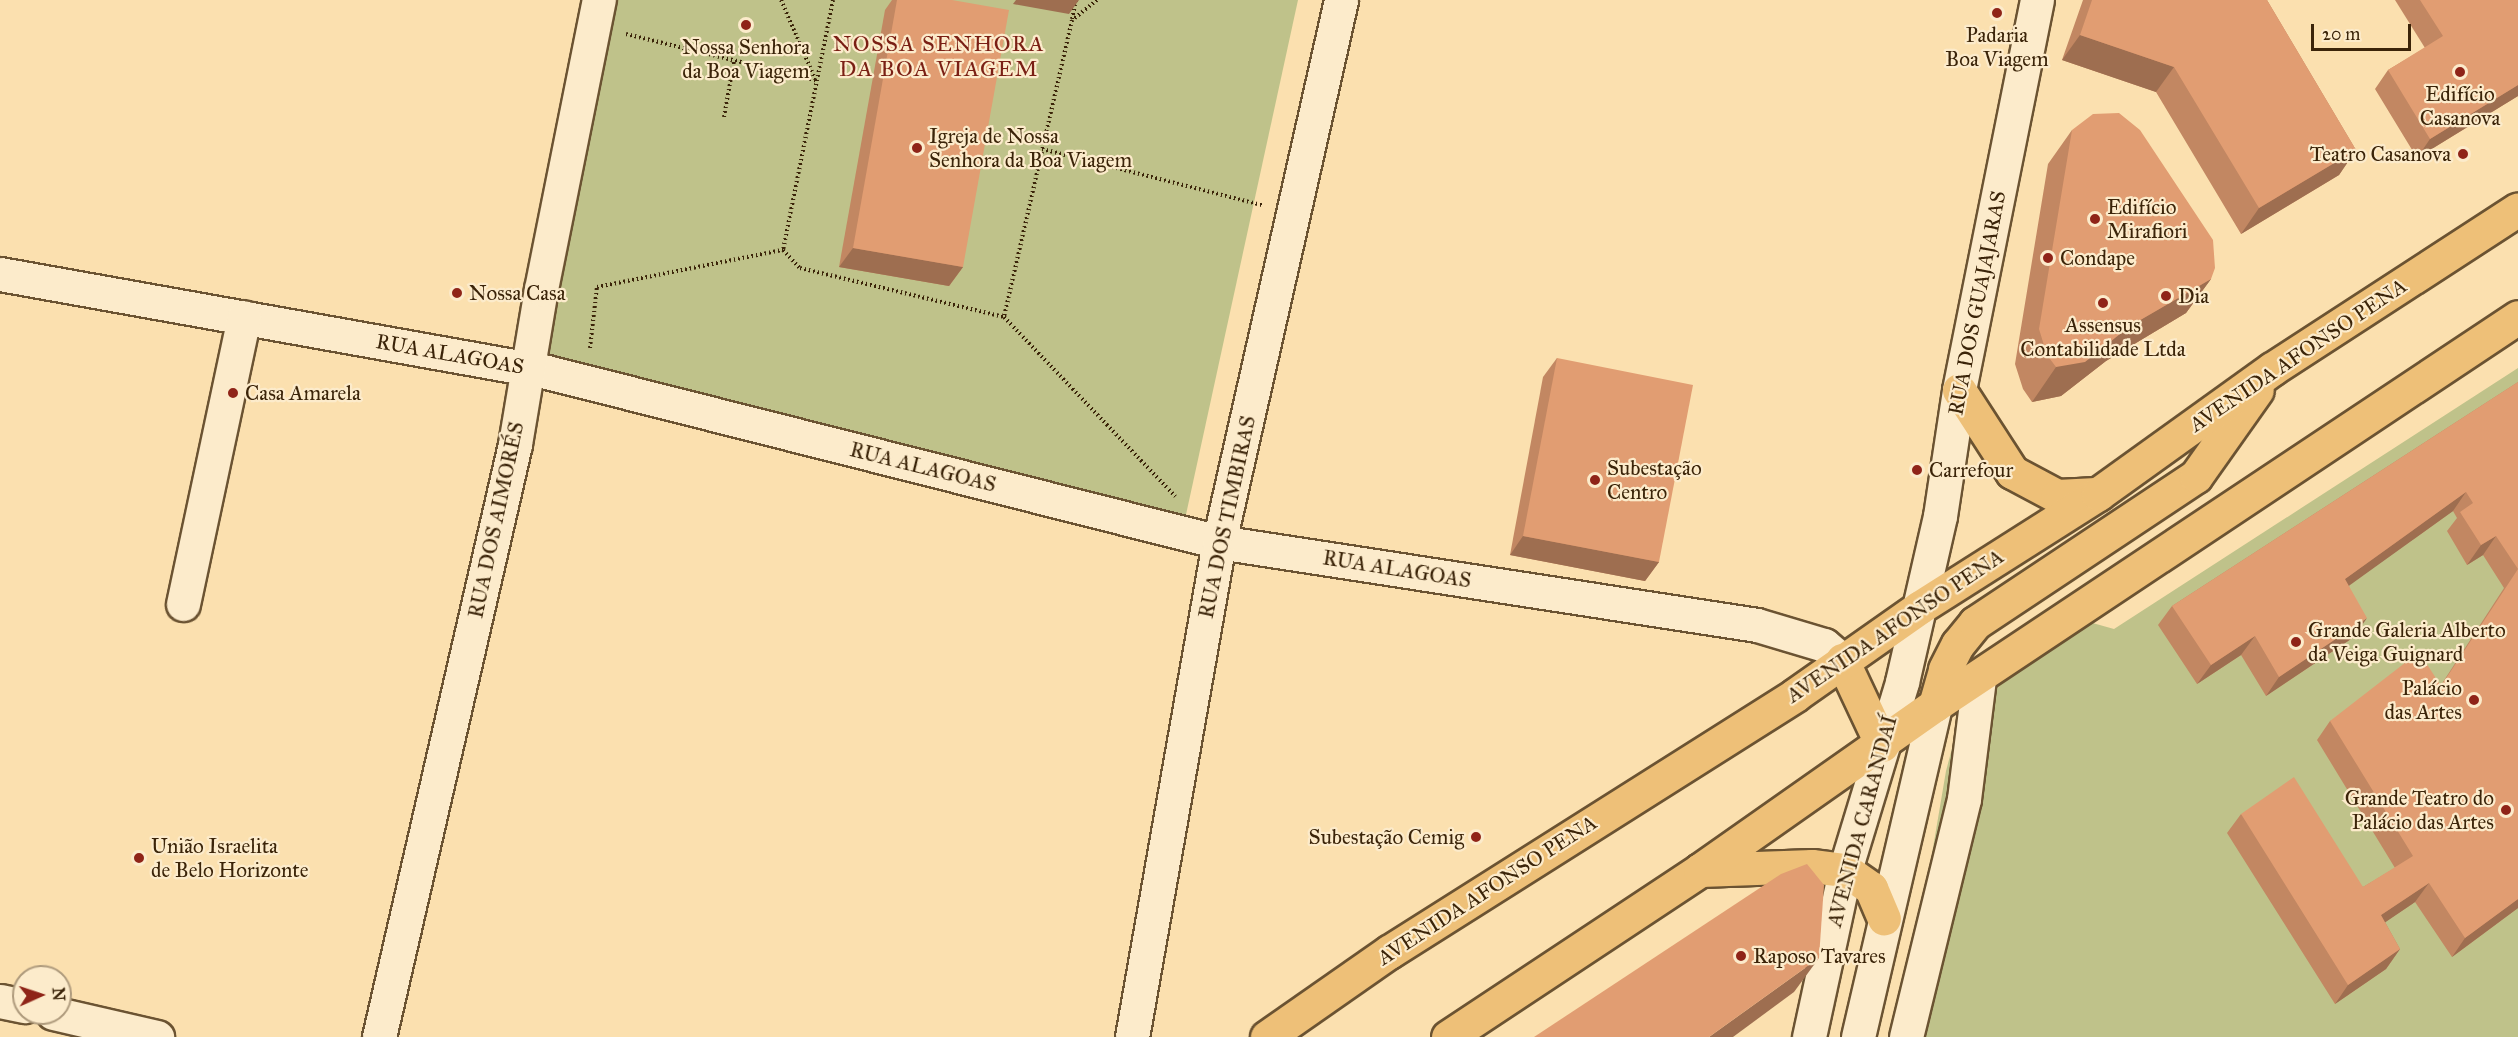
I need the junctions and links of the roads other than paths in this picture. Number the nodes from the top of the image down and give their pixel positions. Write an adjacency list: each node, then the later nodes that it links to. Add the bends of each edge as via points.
1 (1341, 0): 12 (street, RUA DOS TIMBIRAS)
2 (2037, 0): 10 (street, RUA DOS GUAJAJARAS)
3 (596, 13): 8 (street, RUA DOS AIMORÉS)
4 (2518, 209): 9 (main road, AVENIDA AFONSO PENA)
5 (0, 274): 6 (street, RUA ALAGOAS)
6 (244, 317): 8 (street, RUA ALAGOAS); 13 (street)
7 (2518, 317): 16 (main road)
8 (527, 369): 12 (street, RUA ALAGOAS); 24 (street, RUA DOS AIMORÉS, via 515,444)
9 (2272, 369): 11 (main road, AVENIDA AFONSO PENA); 17 (main road, via 2196,476 1975,623 1945,669)
10 (1959, 390): 11 (main road, via 2012,472 2057,496); 14 (street, RUA DOS GUAJAJARAS, via 1940,516)
11 (2098, 494): 14 (main road, AVENIDA AFONSO PENA)
12 (1219, 542): 15 (street, RUA ALAGOAS, via 1757,625 1824,645); 25 (street, RUA DOS TIMBIRAS)
13 (183, 604)
14 (1920, 607): 15 (main road, AVENIDA AFONSO PENA); 18 (street, AVENIDA CARANDAÍ)
15 (1842, 660): 18 (main road); 26 (main road, AVENIDA AFONSO PENA, via 1795,695 1389,952)
16 (1979, 678): 17 (main road); 30 (street, via 1964,799)
17 (1935, 705): 18 (main road); 21 (street, AVENIDA CARANDAÍ)
18 (1882, 745): 19 (main road); 20 (street, AVENIDA CARANDAÍ)
19 (1700, 870): 20 (main road); 27 (main road)
20 (1845, 870): 21 (main road, via 1871,888); 28 (street, AVENIDA CARANDAÍ)
21 (1884, 918): 29 (street, AVENIDA CARANDAÍ)
22 (72, 1017): 23 (street)
23 (157, 1037)
24 (379, 1037)
25 (1132, 1037)
26 (1268, 1037)
27 (1448, 1037)
28 (1809, 1037)
29 (1858, 1037)
30 (1906, 1037)

